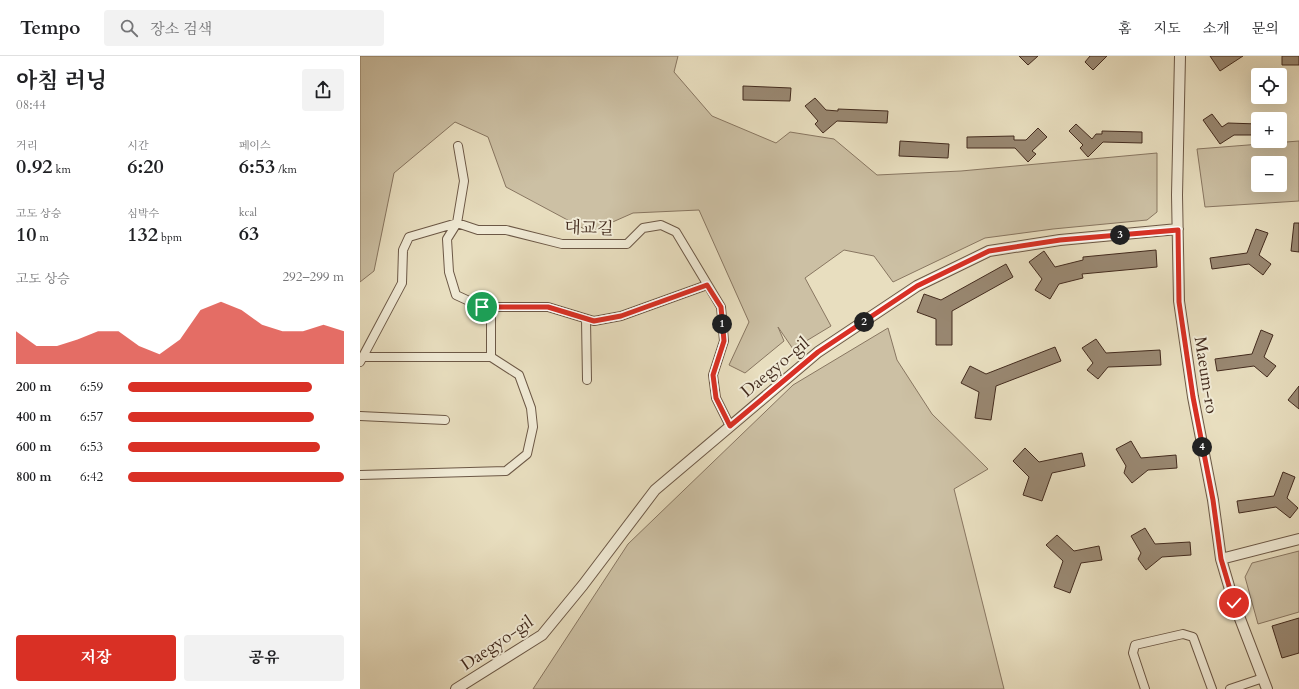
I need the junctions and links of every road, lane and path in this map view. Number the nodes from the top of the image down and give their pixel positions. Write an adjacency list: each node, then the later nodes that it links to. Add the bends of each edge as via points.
1 (1180, 56): 4 (street, Maeum-ro)
2 (458, 146): 3 (street, via 464,181)
3 (457, 223): 5 (street, 대교길, via 478,230 506,230 569,244 627,244 643,228 661,225 676,232); 6 (street, via 447,240 449,272 456,295 482,307); 9 (street, via 409,237 403,250 402,283)
4 (1178, 230): 13 (street, Daegyo-gil, via 1060,240 989,251 917,286 818,352); 16 (street, Maeum-ro, via 1179,302)
5 (707, 285): 7 (street, via 621,316 594,321); 13 (street, 대교길, via 721,307 724,341 713,375 716,398)
6 (491, 307): 7 (street, via 548,307); 8 (street)
7 (586, 319): 10 (street)
8 (491, 357): 9 (street); 14 (street, via 519,375 531,408 533,426 527,454 506,472)
9 (361, 359)
10 (587, 380)
11 (360, 416): 12 (street)
12 (445, 420)
13 (730, 426): 18 (street, Daegyo-gil, via 655,490 542,635)
14 (360, 475)
15 (1299, 539): 16 (street)
16 (1221, 559): 17 (street, Maeum-ro, via 1234,603)
17 (1263, 678): 21 (street); 22 (street, Maeum-ro)
18 (456, 689)
19 (1145, 689): 20 (street, via 1133,653 1135,645 1183,634 1193,637)
20 (1212, 689)
21 (1230, 689)
22 (1267, 689)

